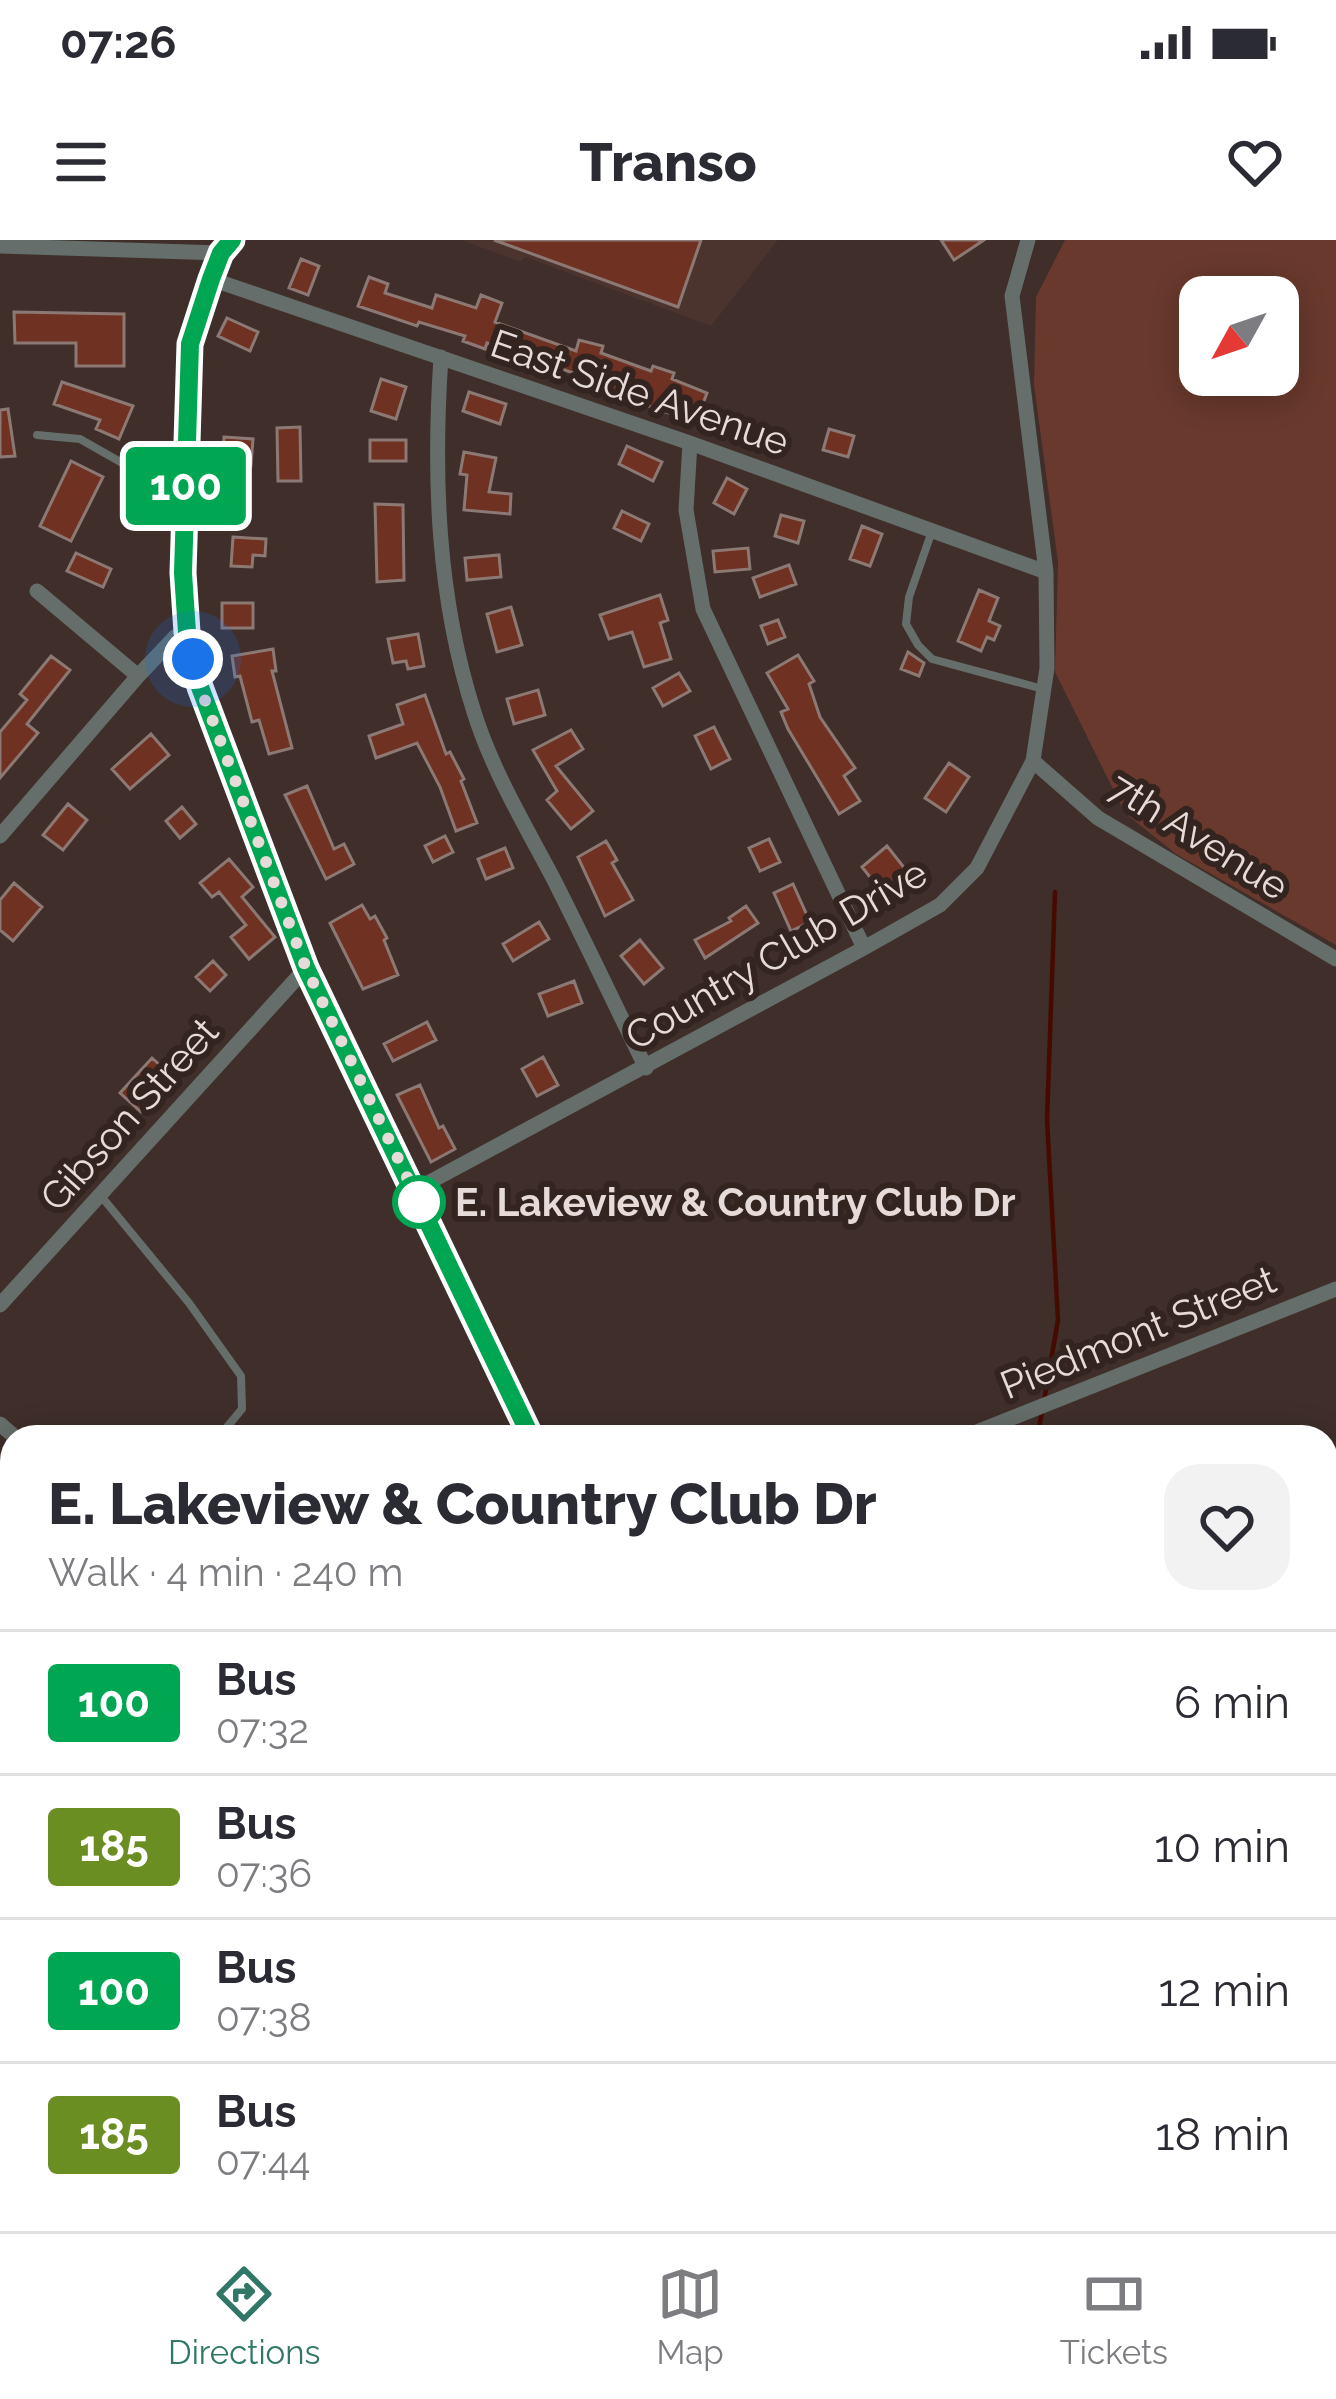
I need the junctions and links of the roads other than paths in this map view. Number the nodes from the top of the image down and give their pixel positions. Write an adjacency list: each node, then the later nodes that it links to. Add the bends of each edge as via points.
1 (1028, 240): 11 (street, Country Club Drive, via 1012,296)
2 (27, 243): 3 (street); 4 (street)
3 (0, 246)
4 (227, 246): 5 (street)
5 (211, 279): 6 (street, East Side Avenue); 9 (street, via 190,344)
6 (441, 357): 8 (street, East Side Avenue); 21 (street, via 440,548 475,715)
7 (37, 435): 9 (lane, via 80,439 152,479)
8 (690, 443): 10 (street, East Side Avenue); 18 (street, via 686,510 703,609)
9 (186, 486): 13 (street)
10 (932, 531): 11 (street, East Side Avenue); 15 (lane, via 909,597 906,624 918,645 932,659)
11 (1046, 572): 15 (street, Country Club Drive)
12 (37, 591): 14 (street)
13 (187, 632): 14 (street); 20 (street, via 200,687)
14 (138, 676): 17 (street)
15 (1044, 689): 16 (street, Country Club Drive)
16 (1033, 761): 18 (street, Country Club Drive, via 977,868 940,904); 19 (street, 7th Avenue, via 1098,818)
17 (0, 836)
18 (864, 948): 21 (street, Country Club Drive)
19 (1336, 958)
20 (306, 968): 22 (street); 23 (street, Gibson Street)
21 (646, 1068): 22 (street, Country Club Drive)
22 (413, 1191): 27 (street)
23 (100, 1195): 25 (street, Gibson Street); 26 (lane, via 241,1376 242,1409)
24 (1336, 1289): 28 (street, Piedmont Street)
25 (0, 1305)
26 (229, 1425)
27 (525, 1425)
28 (994, 1425)

